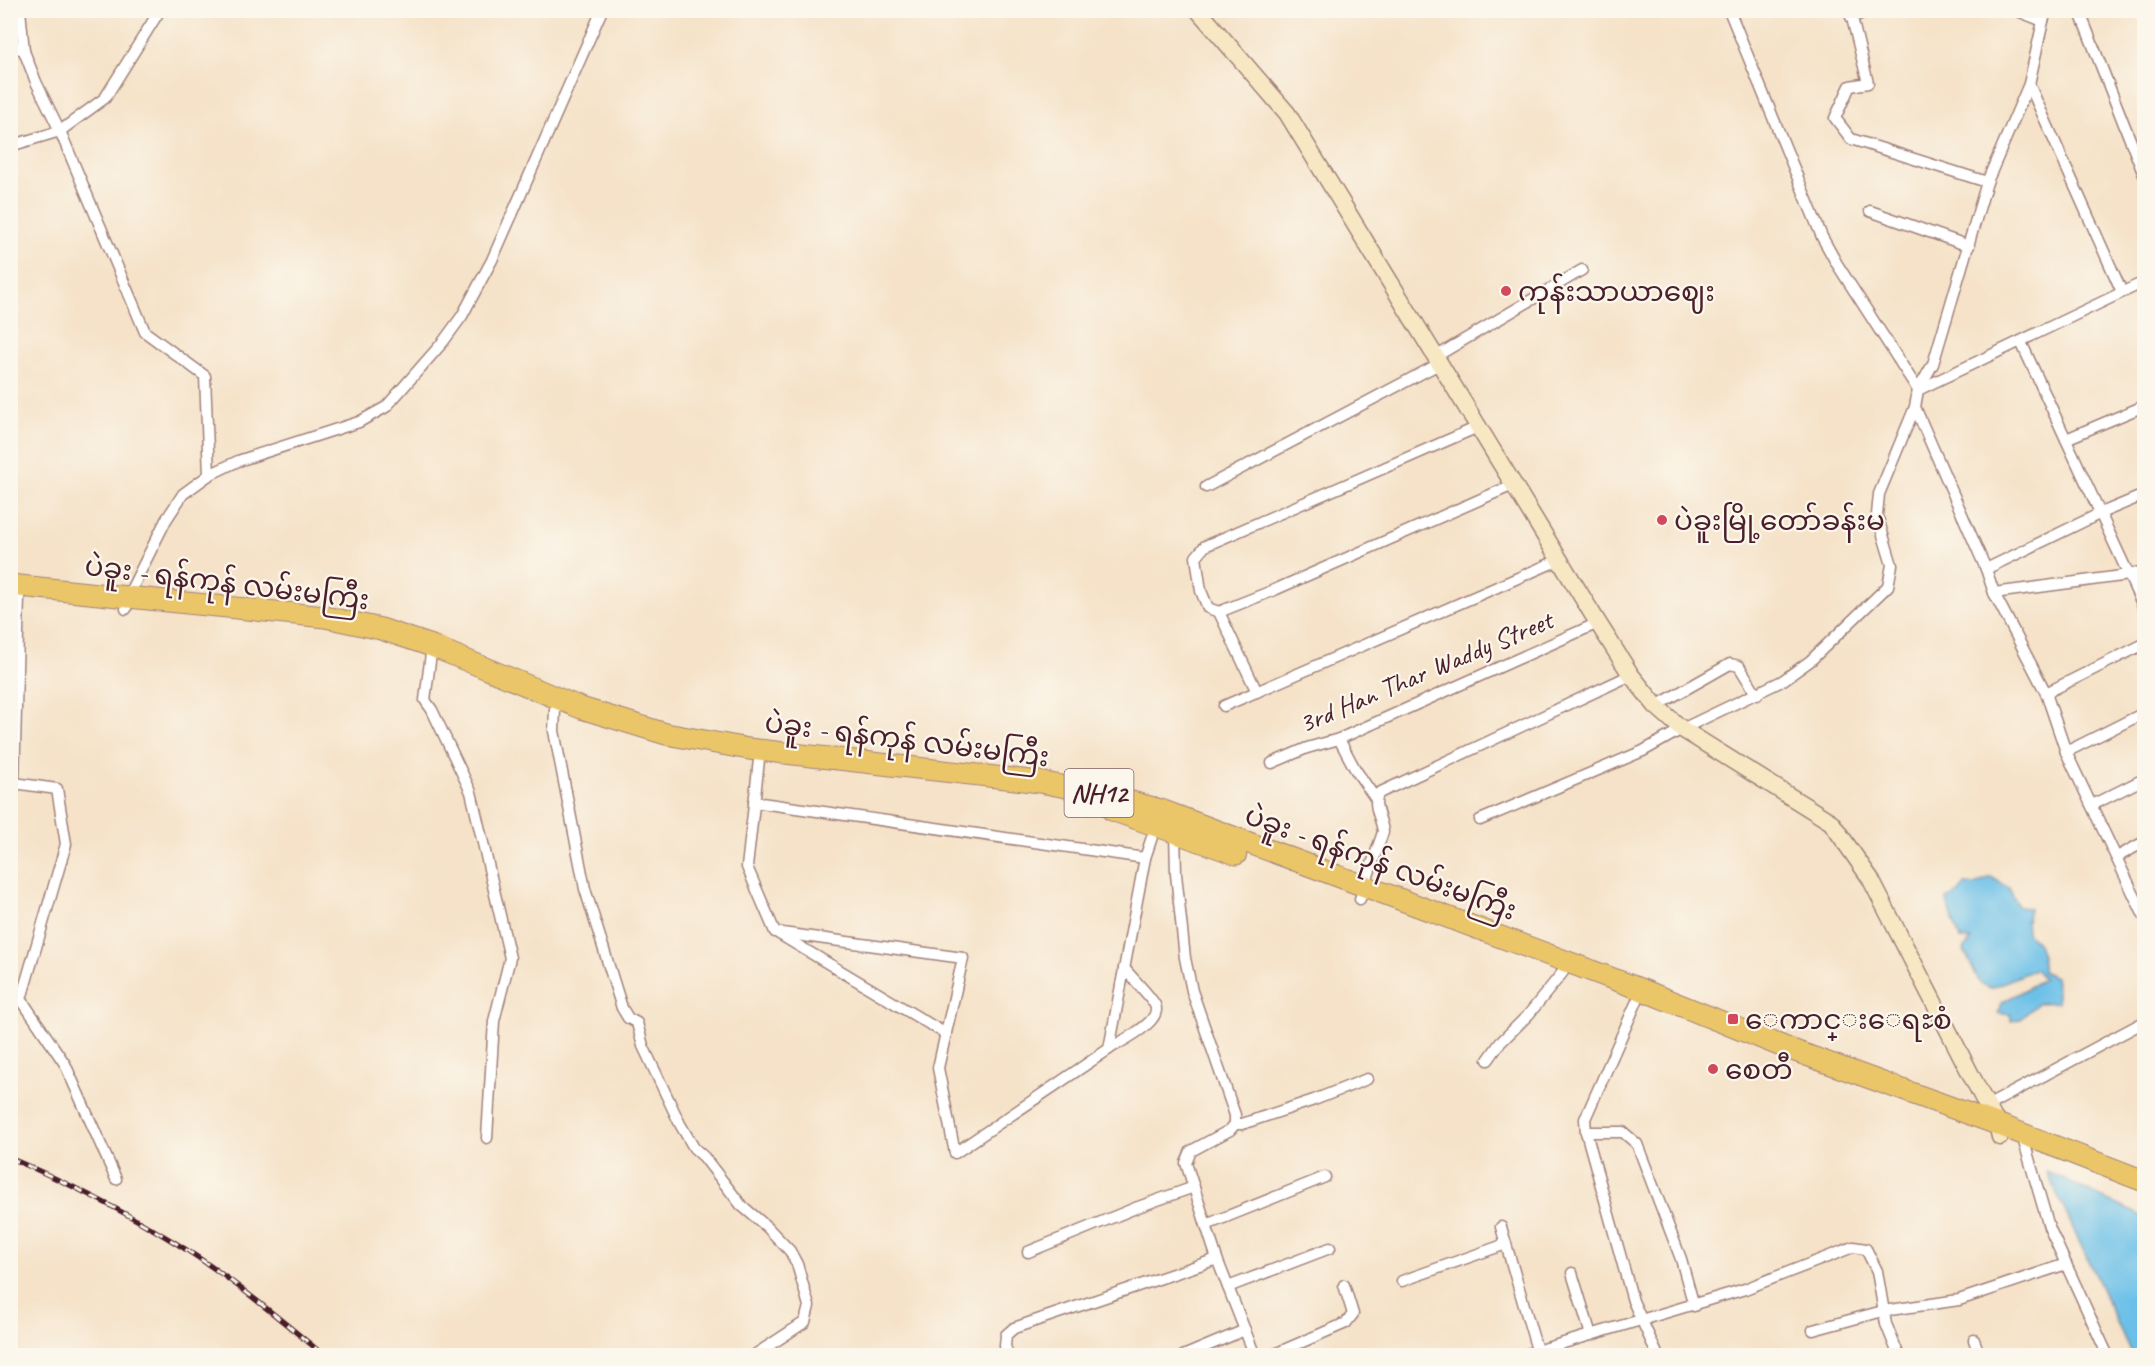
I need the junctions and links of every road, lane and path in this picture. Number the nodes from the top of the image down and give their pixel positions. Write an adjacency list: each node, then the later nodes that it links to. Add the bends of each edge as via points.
1 (20, 10): 12 (street)
2 (160, 10): 14 (street, via 105,98)
3 (602, 10): 30 (street, via 492,260 443,342 386,407 359,422 238,461)
4 (1198, 10): 24 (street, via 1287,114)
5 (1729, 10): 25 (street, via 1822,237)
6 (1876, 10): 9 (street)
7 (2015, 10): 10 (street)
8 (2079, 10): 16 (street)
9 (1850, 14): 17 (street, via 1868,83 1850,86 1835,118 1851,139)
10 (2045, 16): 13 (street)
11 (10, 43): 12 (street)
12 (24, 51): 14 (street)
13 (2029, 84): 17 (street); 22 (street)
14 (60, 131): 15 (street); 30 (street, via 145,332 205,376)
15 (10, 146)
16 (2145, 175)
17 (1987, 182): 19 (street)
18 (1870, 211): 19 (street)
19 (1969, 246): 25 (street, via 1933,364)
20 (1582, 270): 24 (street)
21 (2145, 282): 22 (street)
22 (2122, 292): 23 (street)
23 (2021, 342): 25 (street); 29 (street)
24 (1437, 360): 28 (street); 32 (street)
25 (1918, 390): 27 (street)
26 (2145, 406): 29 (street)
27 (1915, 407): 36 (street); 50 (street, via 1880,494 1877,515 1892,565 1888,586 1810,661)
28 (1478, 428): 31 (street); 43 (street, via 1204,546 1196,557 1201,591 1208,608)
29 (2066, 439): 34 (street)
30 (209, 475): 41 (street, via 183,494 166,520)
31 (1513, 485): 35 (street); 43 (street)
32 (1206, 487)
33 (2145, 495): 34 (street)
34 (2101, 513): 36 (street); 38 (street)
35 (1559, 560): 44 (street); 48 (street)
36 (1986, 569): 40 (street)
37 (2145, 571): 38 (street)
38 (2129, 575): 40 (street); 42 (street)
39 (13, 592): 41 (highway, ပဲခူး - ရန်ကုန် လမ်းမကြီး / NH12); 86 (street, via 14,783 57,789 66,844 21,999 65,1064)
40 (1994, 593): 49 (street)
41 (127, 604): 46 (highway, ပဲခူး - ရန်ကုန် လမ်းမကြီး / NH12, via 266,610 325,617 381,629)
42 (2145, 608)
43 (1219, 612): 48 (street)
44 (1598, 623): 47 (street); 56 (street, 3rd Han Thar Waddy Street)
45 (2145, 644): 49 (street)
46 (431, 653): 53 (highway, ပဲခူး - ရန်ကုန် လမ်းမကြီး / NH12); 58 (highway, ပဲခူး - ရန်ကုန် လမ်းမကြီး / NH12, via 581,708); 83 (street, via 424,700 471,792 510,958 494,1021)
47 (1631, 675): 52 (street); 61 (street)
48 (1257, 692): 51 (street)
49 (2046, 693): 57 (street)
50 (1757, 695): 52 (street, via 1739,666 1730,664); 55 (street)
51 (1224, 706)
52 (1656, 706): 55 (street)
53 (555, 710): 58 (highway, ပဲခူး - ရန်ကုန် လမ်းမကြီး / NH12, via 664,745); 110 (street, via 554,731 579,864 622,1008 637,1023 643,1046 694,1148 741,1205 785,1244 797,1264 809,1306 806,1322)
54 (2145, 713): 57 (street)
55 (1682, 729): 64 (street, via 1642,751); 80 (street, via 1831,822 1870,878)
56 (1339, 739): 59 (street, 3rd Han Thar Waddy Street); 61 (street)
57 (2066, 752): 63 (street)
58 (759, 756): 62 (street); 65 (highway, ပဲခူး - ရန်ကုန် လမ်းမကြီး / NH12, via 1040,782 1103,794)
59 (1272, 763)
60 (2145, 779): 63 (street)
61 (1375, 798): 69 (street, via 1383,832)
62 (754, 802): 68 (street); 71 (street, via 747,867)
63 (2092, 805): 67 (street)
64 (1480, 820)
65 (1170, 824): 68 (street); 69 (highway, ပဲခူး - ရန်ကုန် လမ်းမကြီး / NH12); 81 (street, via 1191,991)
66 (2145, 842): 67 (street)
67 (2117, 857): 70 (street)
68 (1145, 858): 72 (street)
69 (1363, 892): 73 (highway, ပဲခူး - ရန်ကုန် လမ်းမကြီး / NH12); 80 (highway, ပဲခူး - ရန်ကုန် လမ်းမကြီး / NH12, via 1640,989 1784,1047)
70 (2145, 916)
71 (775, 932): 76 (street); 76 (street, via 963,958)
72 (1124, 968): 77 (street); 77 (street, via 1155,1006 1155,1016)
73 (1563, 972): 74 (highway, ပဲခူး - ရန်ကုန် လမ်းမကြီး / NH12); 78 (street)
74 (1637, 1001): 80 (highway, ပဲခူး - ရန်ကုန် လမ်းမကြီး / NH12, via 1780,1057); 82 (street, via 1585,1119)
75 (2145, 1022): 80 (street)
76 (946, 1034): 77 (street, via 938,1068 956,1154)
77 (1109, 1048)
78 (1488, 1060)
79 (1367, 1079): 81 (street)
80 (1995, 1122): 84 (highway, ပဲခူး - ရန်ကုန် လမ်းမကြီး / NH12)
81 (1235, 1124): 88 (street, via 1191,1151 1186,1163)
82 (1586, 1132): 101 (street, via 1623,1132 1637,1144 1681,1259); 103 (street)
83 (487, 1138)
84 (2023, 1141): 87 (highway, ပဲခူး - ရန်ကုန် လမ်းမကြီး / NH12); 89 (highway, ပဲခူး - ရန်ကုန် လမ်းမကြီး / NH12); 96 (street, via 2049,1227)
85 (1325, 1177): 90 (street)
86 (116, 1179)
87 (2145, 1181)
88 (1194, 1187): 90 (street); 94 (street)
89 (2145, 1192)
90 (1206, 1226): 95 (street)
91 (1501, 1227): 92 (street)
92 (1506, 1244): 98 (street); 108 (street)
93 (1330, 1248): 100 (street)
94 (1028, 1252)
95 (1217, 1259): 100 (street); 111 (street, via 1014,1328 1006,1335)
96 (2066, 1264): 102 (street, via 1959,1300); 109 (street)
97 (1572, 1273): 106 (street)
98 (1402, 1281)
99 (1344, 1285): 114 (street, via 1353,1314 1346,1323)
100 (1228, 1287): 104 (street)
101 (1694, 1306): 102 (street, via 1853,1247 1866,1249 1877,1271); 103 (street)
102 (1883, 1311): 105 (street); 117 (street)
103 (1641, 1319): 106 (street); 116 (street)
104 (1245, 1330): 112 (street); 113 (street)
105 (1813, 1330)
106 (1591, 1335): 108 (street)
107 (1974, 1340): 118 (street)
108 (1537, 1350): 115 (street)
109 (2104, 1354)
110 (753, 1356)
111 (1008, 1356)
112 (1183, 1356)
113 (1255, 1356)
114 (1270, 1356)
115 (1520, 1356)
116 (1658, 1356)
117 (1899, 1356)
118 (1980, 1356)

